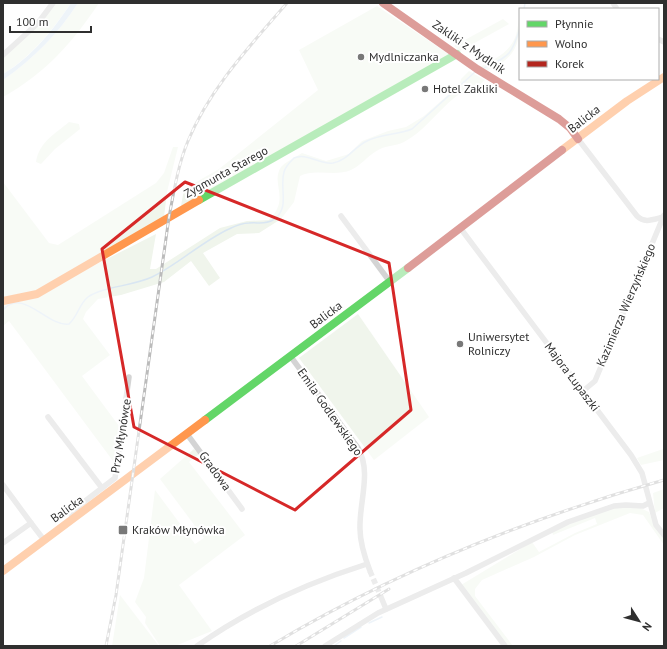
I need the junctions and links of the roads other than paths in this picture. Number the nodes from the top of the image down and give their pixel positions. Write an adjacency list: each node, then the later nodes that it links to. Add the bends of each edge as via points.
1 (53, 3): 4 (street, via 38,23)
2 (383, 3): 3 (street, Zakliki z Mydlnik)
3 (457, 54): 6 (street, Zakliki z Mydlnik, via 559,119); 11 (street, Zygmunta Starego, via 37,294)
4 (3, 55)
5 (664, 77): 6 (street, Balicka)
6 (578, 139): 8 (street, via 637,216 646,221); 9 (street, Balicka)
7 (341, 216): 10 (street)
8 (664, 216): 14 (street, Kazimierza Wierzyńskiego, via 595,381)
9 (461, 229): 10 (street, Balicka); 14 (street, Majora Łupaszki)
10 (390, 282): 12 (street, Balicka)
11 (3, 301)
12 (291, 357): 16 (street, Balicka); 26 (street, Emila Godlewskiego, via 358,448 364,460 360,530)
13 (129, 377): 18 (street, Przy Młynówce, via 117,472 115,478)
14 (583, 391): 19 (street, Majora Łupaszki, via 642,473)
15 (48, 417): 18 (street, Przy Młynówce)
16 (187, 434): 20 (street, Gradowa); 21 (street, Balicka)
17 (3, 485): 22 (street)
18 (102, 488): 21 (street, Przy Młynówce, via 71,512)
19 (650, 503): 23 (street, Majora Łupaszki, via 656,525); 29 (street, via 643,506 614,506 579,517)
20 (242, 508)
21 (72, 520): 24 (street, Balicka)
22 (31, 523): 24 (street); 25 (street)
23 (664, 535)
24 (44, 540): 28 (street, Balicka)
25 (3, 543)
26 (367, 564): 27 (street, Emila Godlewskiego); 32 (street, via 281,596)
27 (370, 571)
28 (3, 572)
29 (454, 578): 31 (street); 34 (street)
30 (381, 597): 31 (street)
31 (386, 609): 33 (street)
32 (197, 646)
33 (324, 646)
34 (505, 646)

